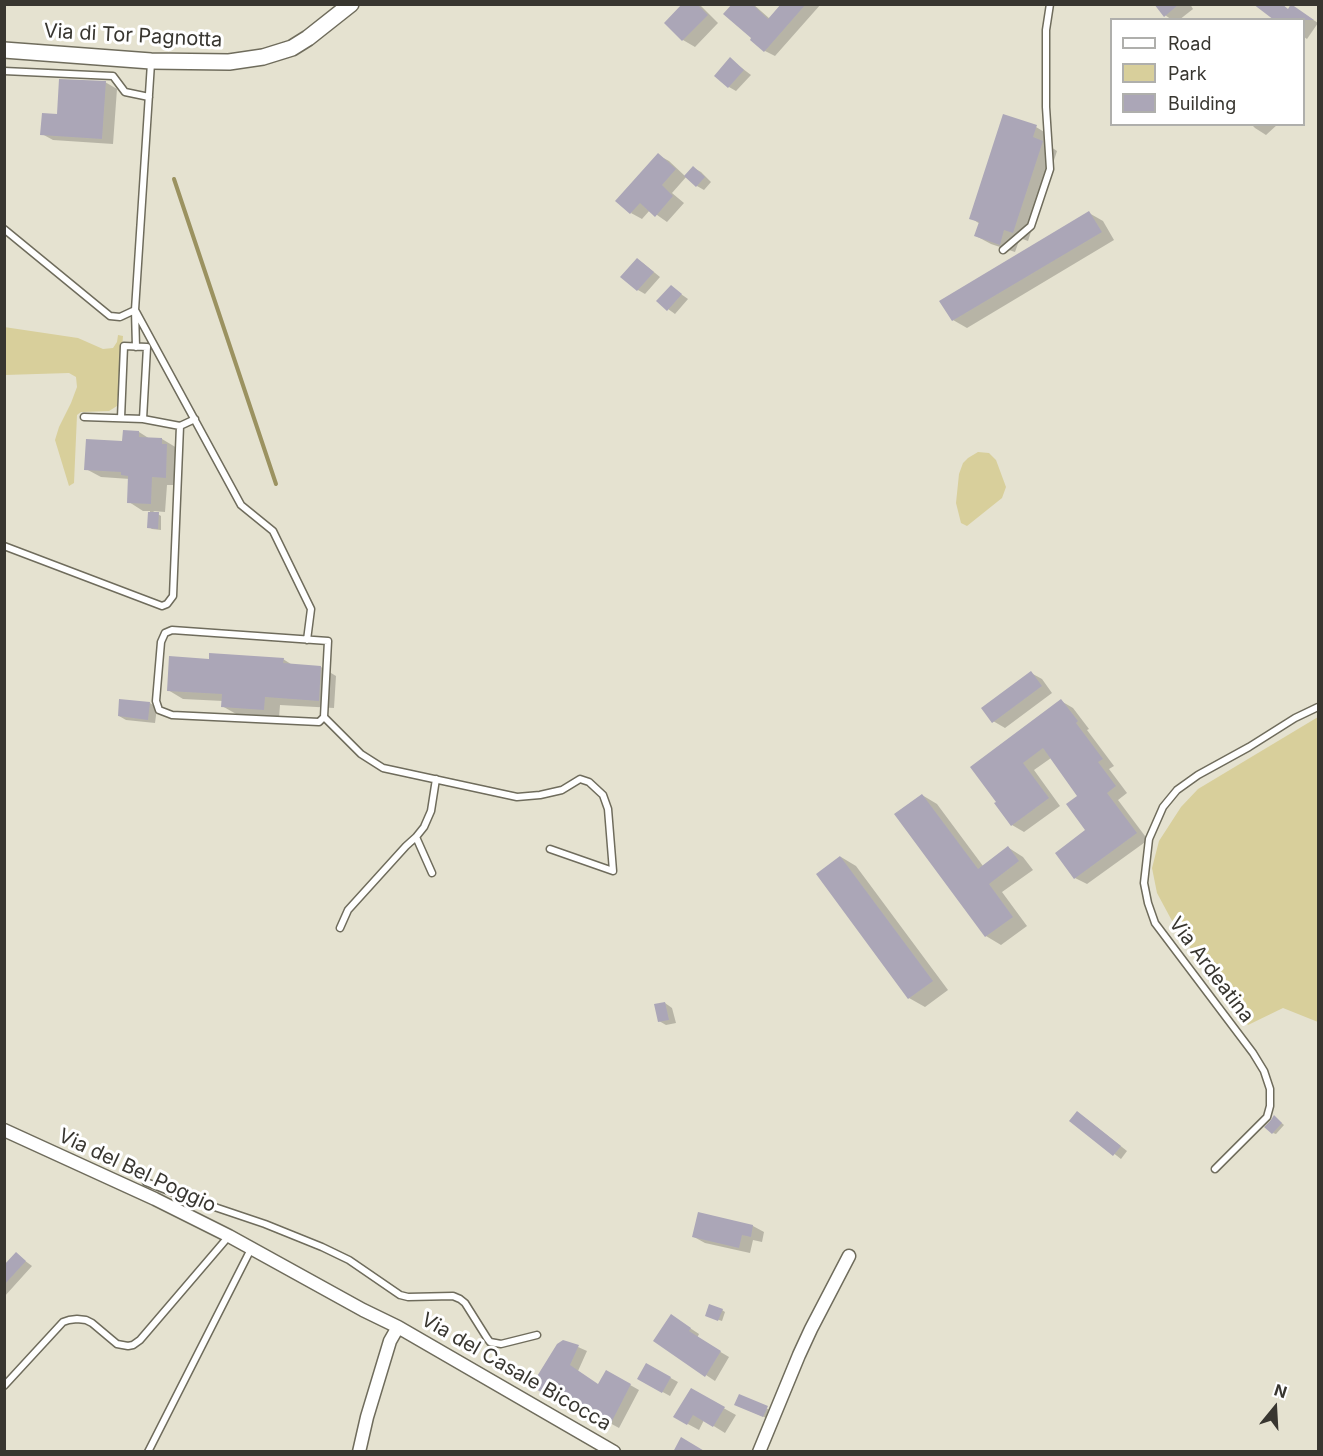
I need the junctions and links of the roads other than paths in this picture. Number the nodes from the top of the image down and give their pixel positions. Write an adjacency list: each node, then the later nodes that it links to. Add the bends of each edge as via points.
1 (351, 4): 4 (street, Via di Tor Pagnotta, via 292,48 263,57 229,62)
2 (1050, 4): 8 (lane, via 1046,30 1050,169 1031,226)
3 (4, 50): 4 (street, Via di Tor Pagnotta)
4 (151, 61): 6 (lane)
5 (4, 71): 6 (lane, via 113,76 125,92)
6 (149, 97): 9 (lane)
7 (4, 229): 9 (lane, via 110,316 120,317)
8 (1003, 250)
9 (135, 310): 10 (lane); 14 (lane)
10 (136, 346): 12 (lane, via 124,346); 13 (lane, via 147,347)
11 (84, 417): 12 (lane)
12 (121, 418): 13 (lane)
13 (143, 419): 15 (lane)
14 (195, 419): 15 (lane); 17 (lane, via 241,505 273,531 311,609)
15 (180, 426): 16 (lane, via 173,596 167,604 162,606)
16 (4, 546)
17 (307, 640): 19 (lane, via 328,641); 19 (lane, via 172,630 165,633 161,642 156,701 159,710 172,715 319,722)
18 (1318, 707): 26 (lane, Via Ardeatina, via 1177,790 1163,807 1149,839 1144,883 1155,923 1253,1053 1270,1089 1267,1117)
19 (324, 717): 20 (lane, via 362,754 383,768)
20 (436, 779): 21 (lane, via 431,811); 22 (lane, via 517,797 562,790 580,779 589,782 603,795 608,809 613,871)
21 (417, 837): 23 (lane); 24 (lane, via 348,910)
22 (550, 849)
23 (432, 873)
24 (340, 928)
25 (4, 1130): 28 (street, Via del Bel Poggio)
26 (1215, 1169)
27 (146, 1182): 32 (lane, via 322,1247 408,1298 460,1299 490,1342 501,1344)
28 (229, 1236): 29 (street, Via del Bel Poggio); 33 (lane, via 133,1345 117,1344 86,1320 69,1320)
29 (251, 1248): 31 (street, Via del Bel Poggio); 34 (lane)
30 (849, 1256): 37 (street, via 807,1337)
31 (398, 1327): 35 (street, via 390,1341); 36 (street, Via del Casale Bicocca)
32 (537, 1335)
33 (4, 1386)
34 (148, 1452)
35 (359, 1452)
36 (614, 1452)
37 (759, 1452)

